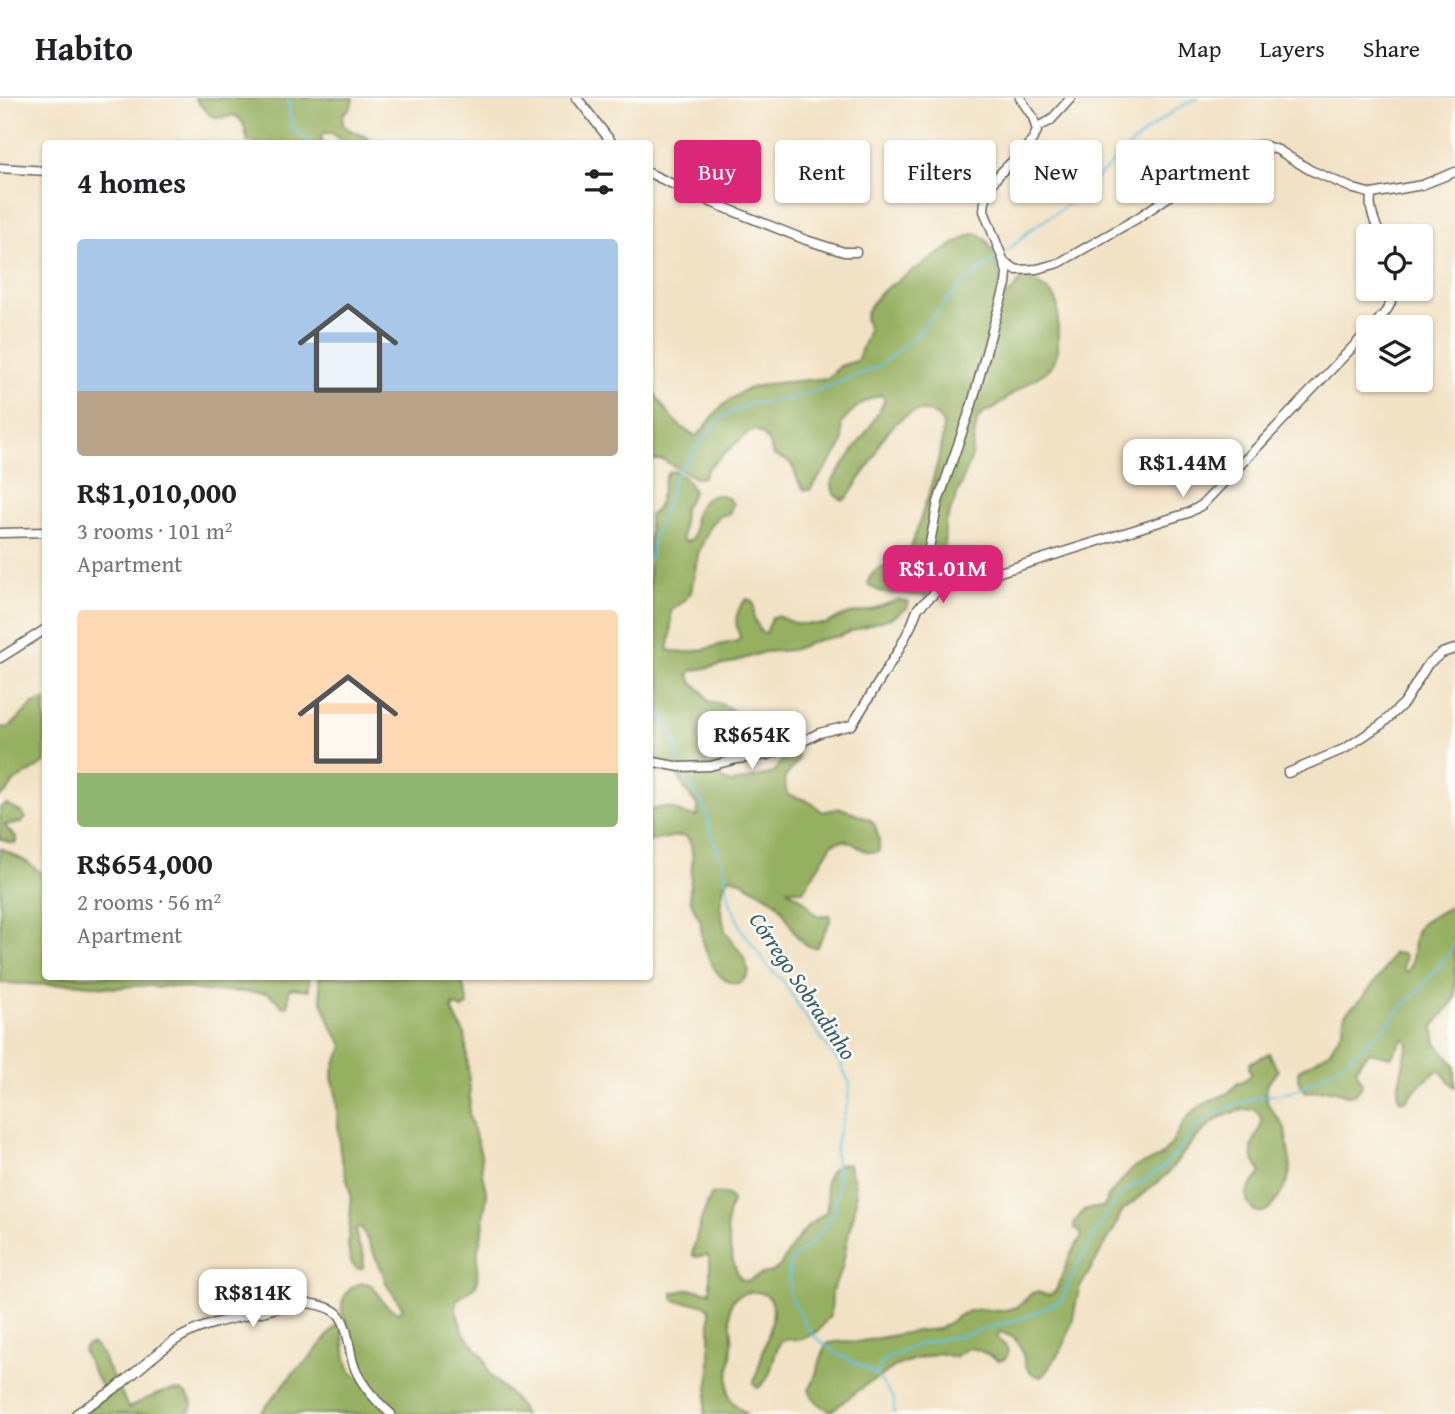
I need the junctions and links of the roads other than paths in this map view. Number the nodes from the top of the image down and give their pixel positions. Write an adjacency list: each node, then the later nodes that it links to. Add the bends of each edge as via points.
1 (577, 98): 5 (street)
2 (1020, 98): 4 (street)
3 (1071, 98): 4 (street, via 1050,121)
4 (1037, 127): 13 (street, via 1031,141 1002,170 984,205)
5 (609, 140)
6 (0, 168): 7 (street)
7 (42, 171)
8 (1455, 172): 10 (street, via 1422,185)
9 (653, 175): 12 (street, via 806,240)
10 (1372, 194): 11 (street, via 1370,206); 13 (street, via 1310,170 1278,150 1248,146 1059,263 1017,270)
11 (1376, 224)
12 (856, 253)
13 (1004, 262): 19 (street, via 1006,284 929,542 931,571)
14 (1392, 301): 15 (street)
15 (1381, 315)
16 (1356, 344): 19 (street, via 1202,505 987,577 951,587)
17 (42, 532): 18 (street)
18 (0, 533)
19 (941, 584): 23 (street, via 919,606 898,651 852,725 767,755 710,766)
20 (42, 632): 22 (street)
21 (1455, 649): 24 (street, via 1429,664 1404,703 1382,724 1346,748)
22 (0, 658)
23 (653, 762)
24 (1288, 773)
25 (76, 1414): 26 (street, via 184,1335 303,1303 339,1314 358,1374)
26 (391, 1414)

